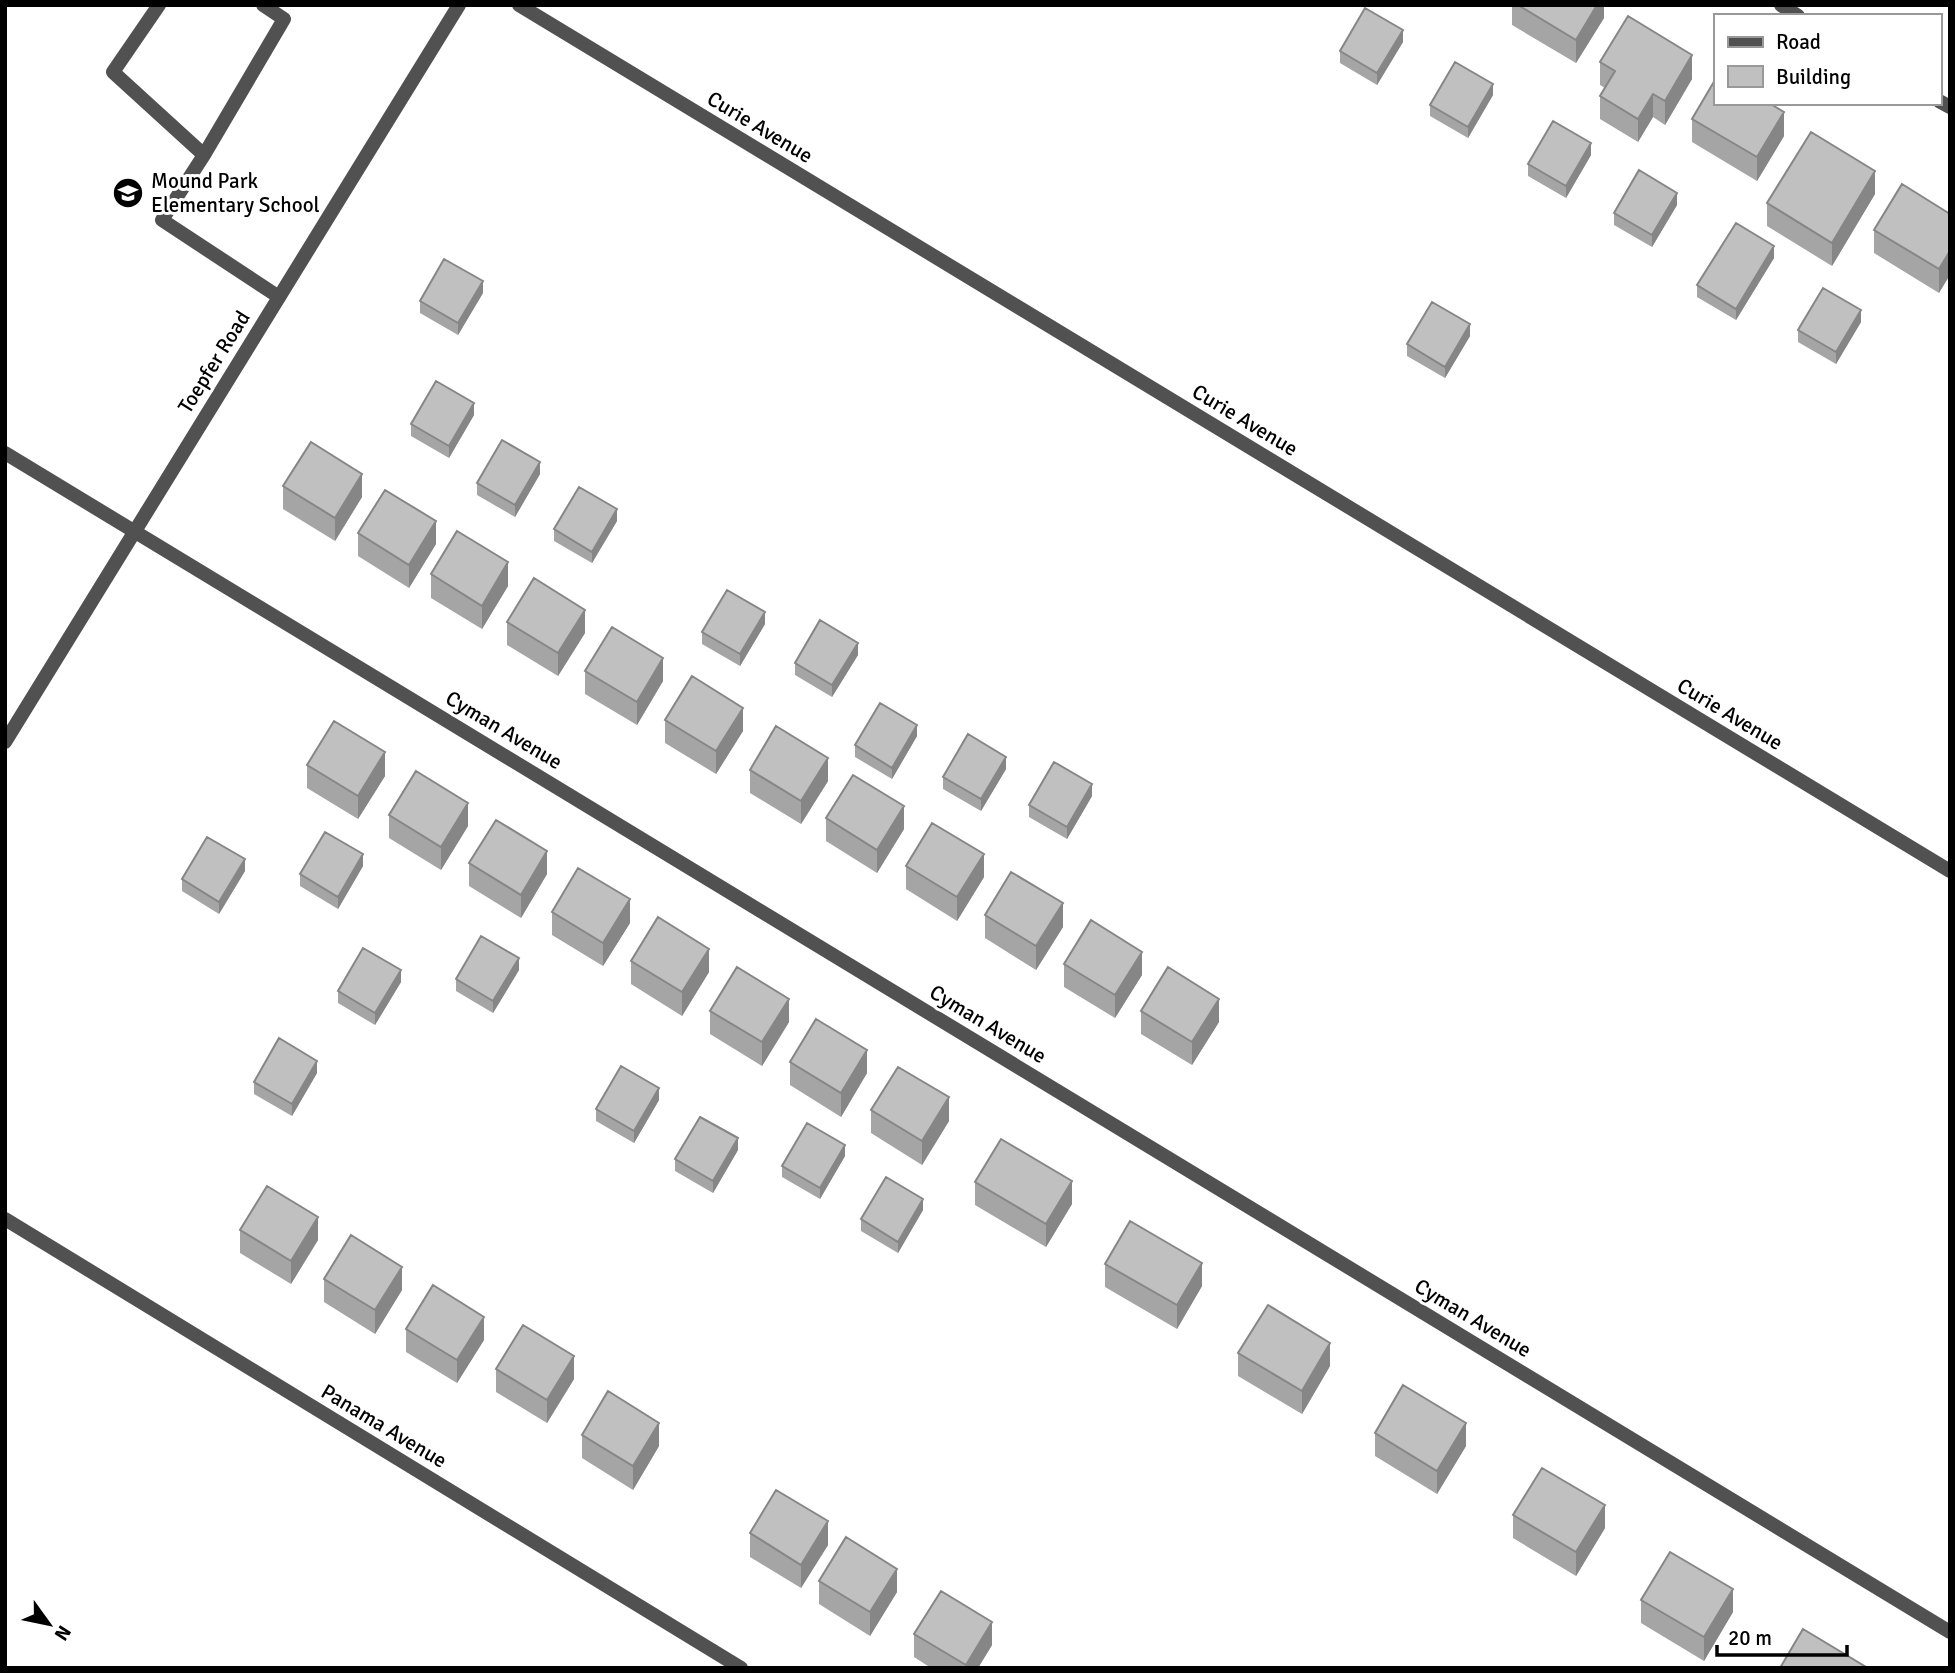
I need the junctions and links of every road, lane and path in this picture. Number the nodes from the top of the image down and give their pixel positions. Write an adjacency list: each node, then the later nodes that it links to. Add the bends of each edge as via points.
1 (159, 5): 5 (street, via 113,72)
2 (263, 5): 5 (street, via 284,19)
3 (459, 5): 6 (street, Toepfer Road)
4 (519, 5): 10 (street, Curie Avenue)
5 (204, 155): 6 (street, via 162,219)
6 (279, 297): 8 (street, Toepfer Road)
7 (5, 453): 8 (street, Cyman Avenue)
8 (135, 531): 9 (street, Toepfer Road); 12 (street, Cyman Avenue)
9 (5, 742)
10 (1950, 871)
11 (5, 1219): 13 (street, Panama Avenue)
12 (1950, 1632)
13 (741, 1668)

